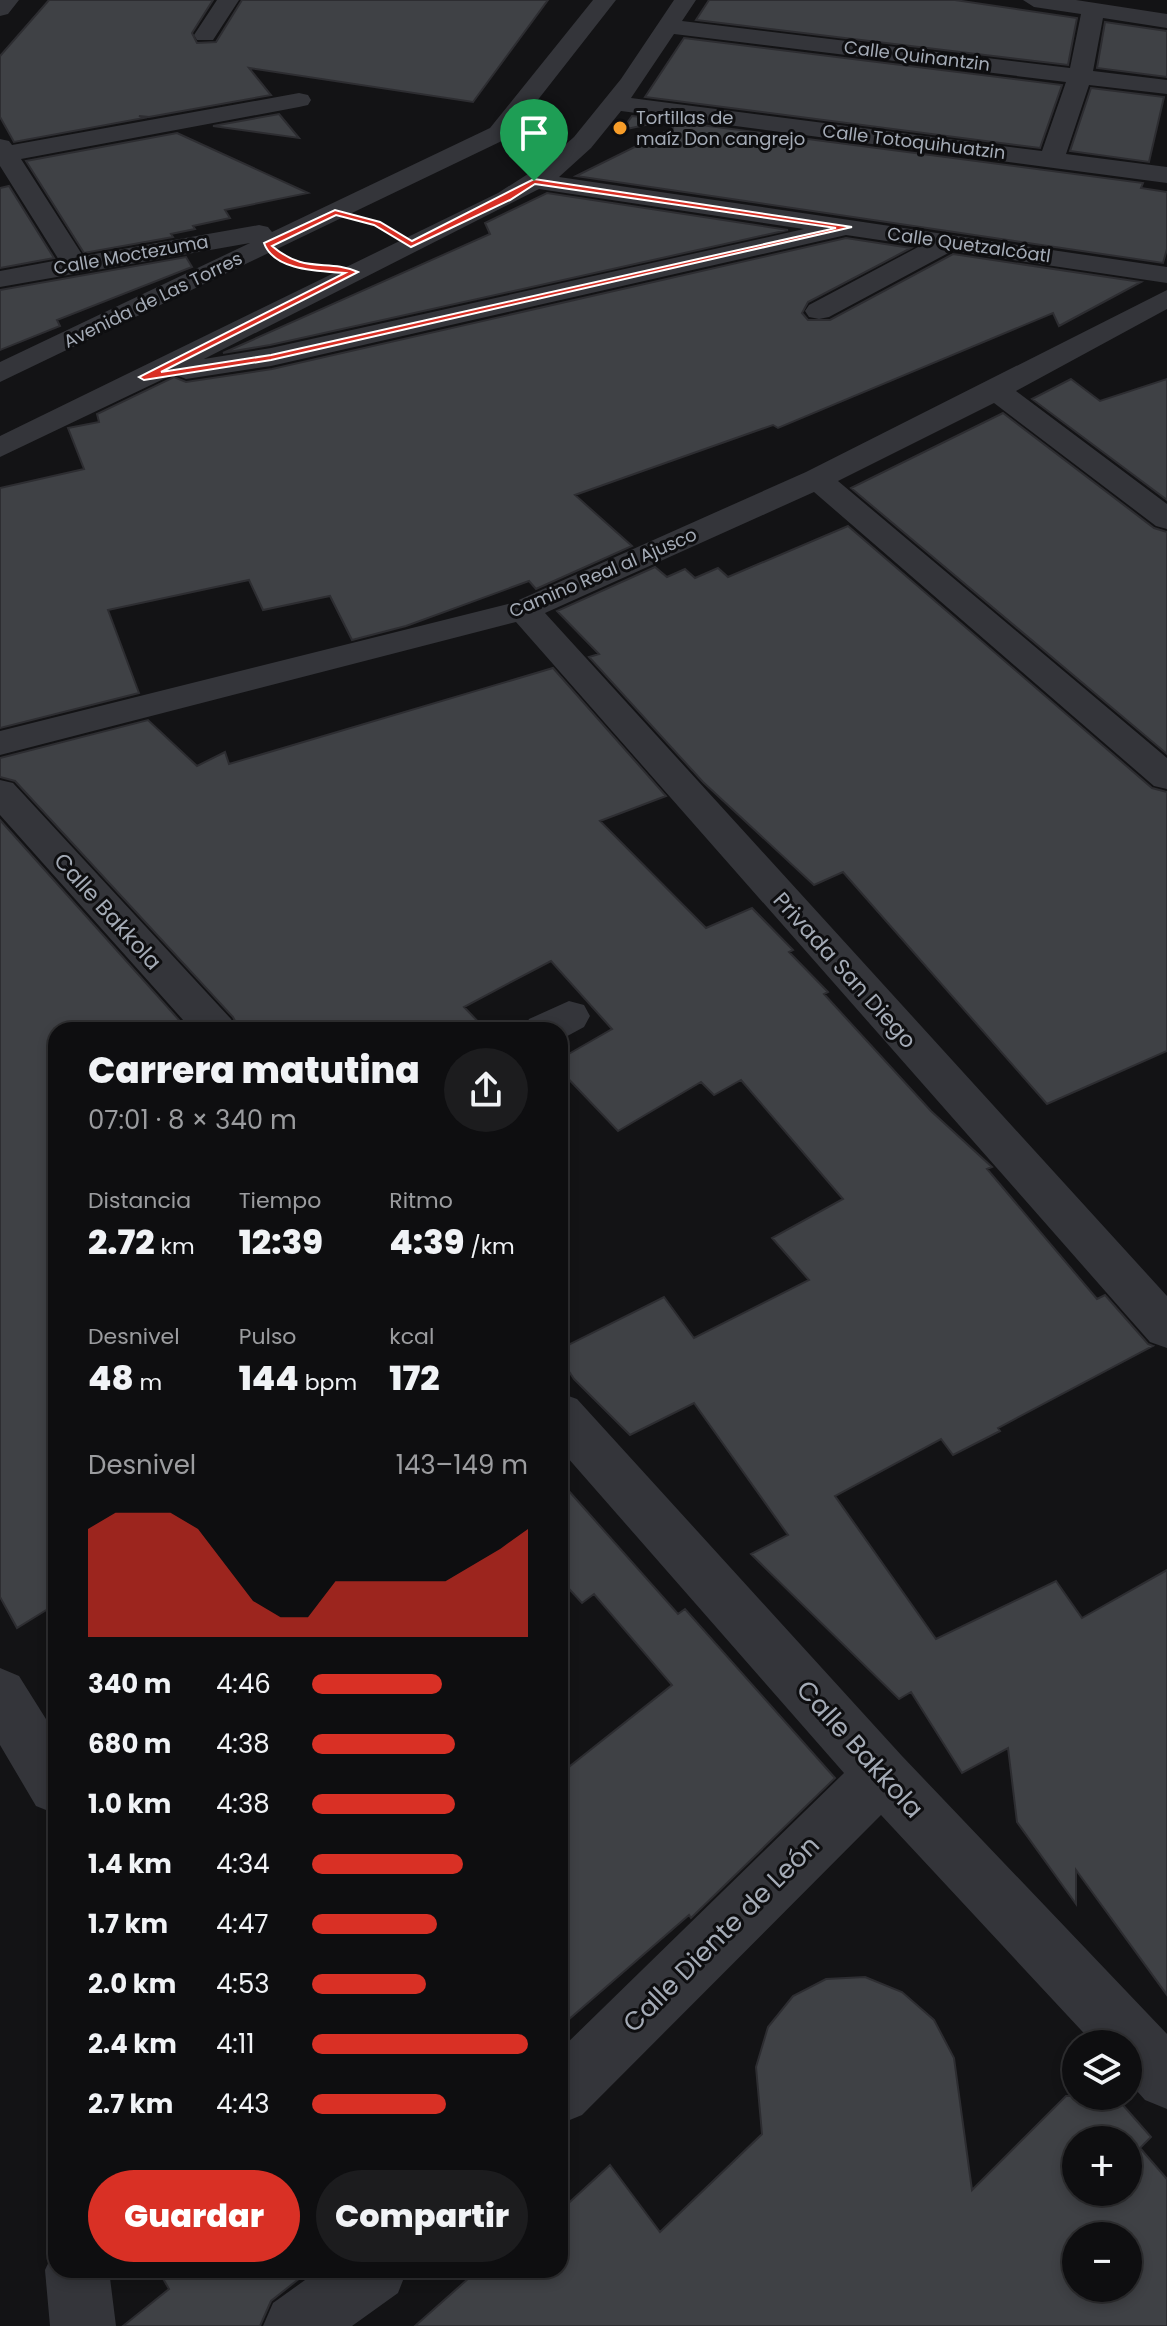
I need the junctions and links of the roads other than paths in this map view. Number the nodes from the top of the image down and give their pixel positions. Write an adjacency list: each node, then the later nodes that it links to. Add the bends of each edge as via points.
1 (8, 0): 6 (street)
2 (228, 0): 10 (street)
3 (605, 0): 19 (street, Avenida de Las Torres, via 499,133)
4 (685, 0): 9 (street)
5 (1034, 0): 7 (street)
6 (0, 9)
7 (1093, 9): 8 (street); 11 (street)
8 (1167, 21)
9 (667, 26): 11 (street, Calle Quinantzin); 14 (street)
10 (205, 35)
11 (1080, 76): 12 (street, Calle Quinantzin); 16 (street)
12 (1167, 87)
13 (299, 100): 15 (street)
14 (614, 103): 16 (street, Calle Totoquihuatzin); 18 (street, via 564,161)
15 (2, 151): 24 (street)
16 (1051, 160): 17 (street, Calle Totoquihuatzin)
17 (1167, 175)
18 (534, 181): 21 (street, Calle Quetzalcóatl); 23 (street)
19 (335, 213): 20 (street, Avenida de Las Torres); 23 (street, via 381,225)
20 (309, 225): 24 (street, Calle Moctezuma); 31 (street, Avenida de Las Torres, via 276,253)
21 (848, 227): 22 (street, Calle Quetzalcóatl); 32 (street, via 271,357)
22 (949, 242): 27 (street, Calle Quetzalcóatl); 30 (street)
23 (411, 244): 26 (street)
24 (75, 264): 28 (street, Calle Moctezuma)
25 (311, 268): 26 (street)
26 (354, 272): 32 (street)
27 (1167, 275)
28 (0, 279)
29 (1161, 306): 33 (street, Camino Real al Ajusco)
30 (819, 311)
31 (0, 373)
32 (144, 377): 34 (street)
33 (996, 390): 35 (street, Camino Real al Ajusco); 36 (street)
34 (0, 448)
35 (817, 479): 37 (street, Camino Real al Ajusco); 39 (street)
36 (1167, 519)
37 (524, 610): 38 (street, Camino Real al Ajusco); 42 (street, Privada San Diego)
38 (0, 743)
39 (1167, 777)
40 (0, 792): 41 (street, Calle Bakkola)
41 (209, 1022)
42 (1167, 1328)
43 (568, 1423): 46 (street, Calle Bakkola)
44 (0, 1694): 45 (street)
45 (48, 1773)
46 (882, 1775): 47 (street, Calle Bakkola); 48 (street, Calle Diente de León)
47 (1167, 2078)
48 (568, 2085)
49 (78, 2278): 51 (street)
50 (364, 2278): 52 (street)
51 (83, 2326)
52 (296, 2326)

